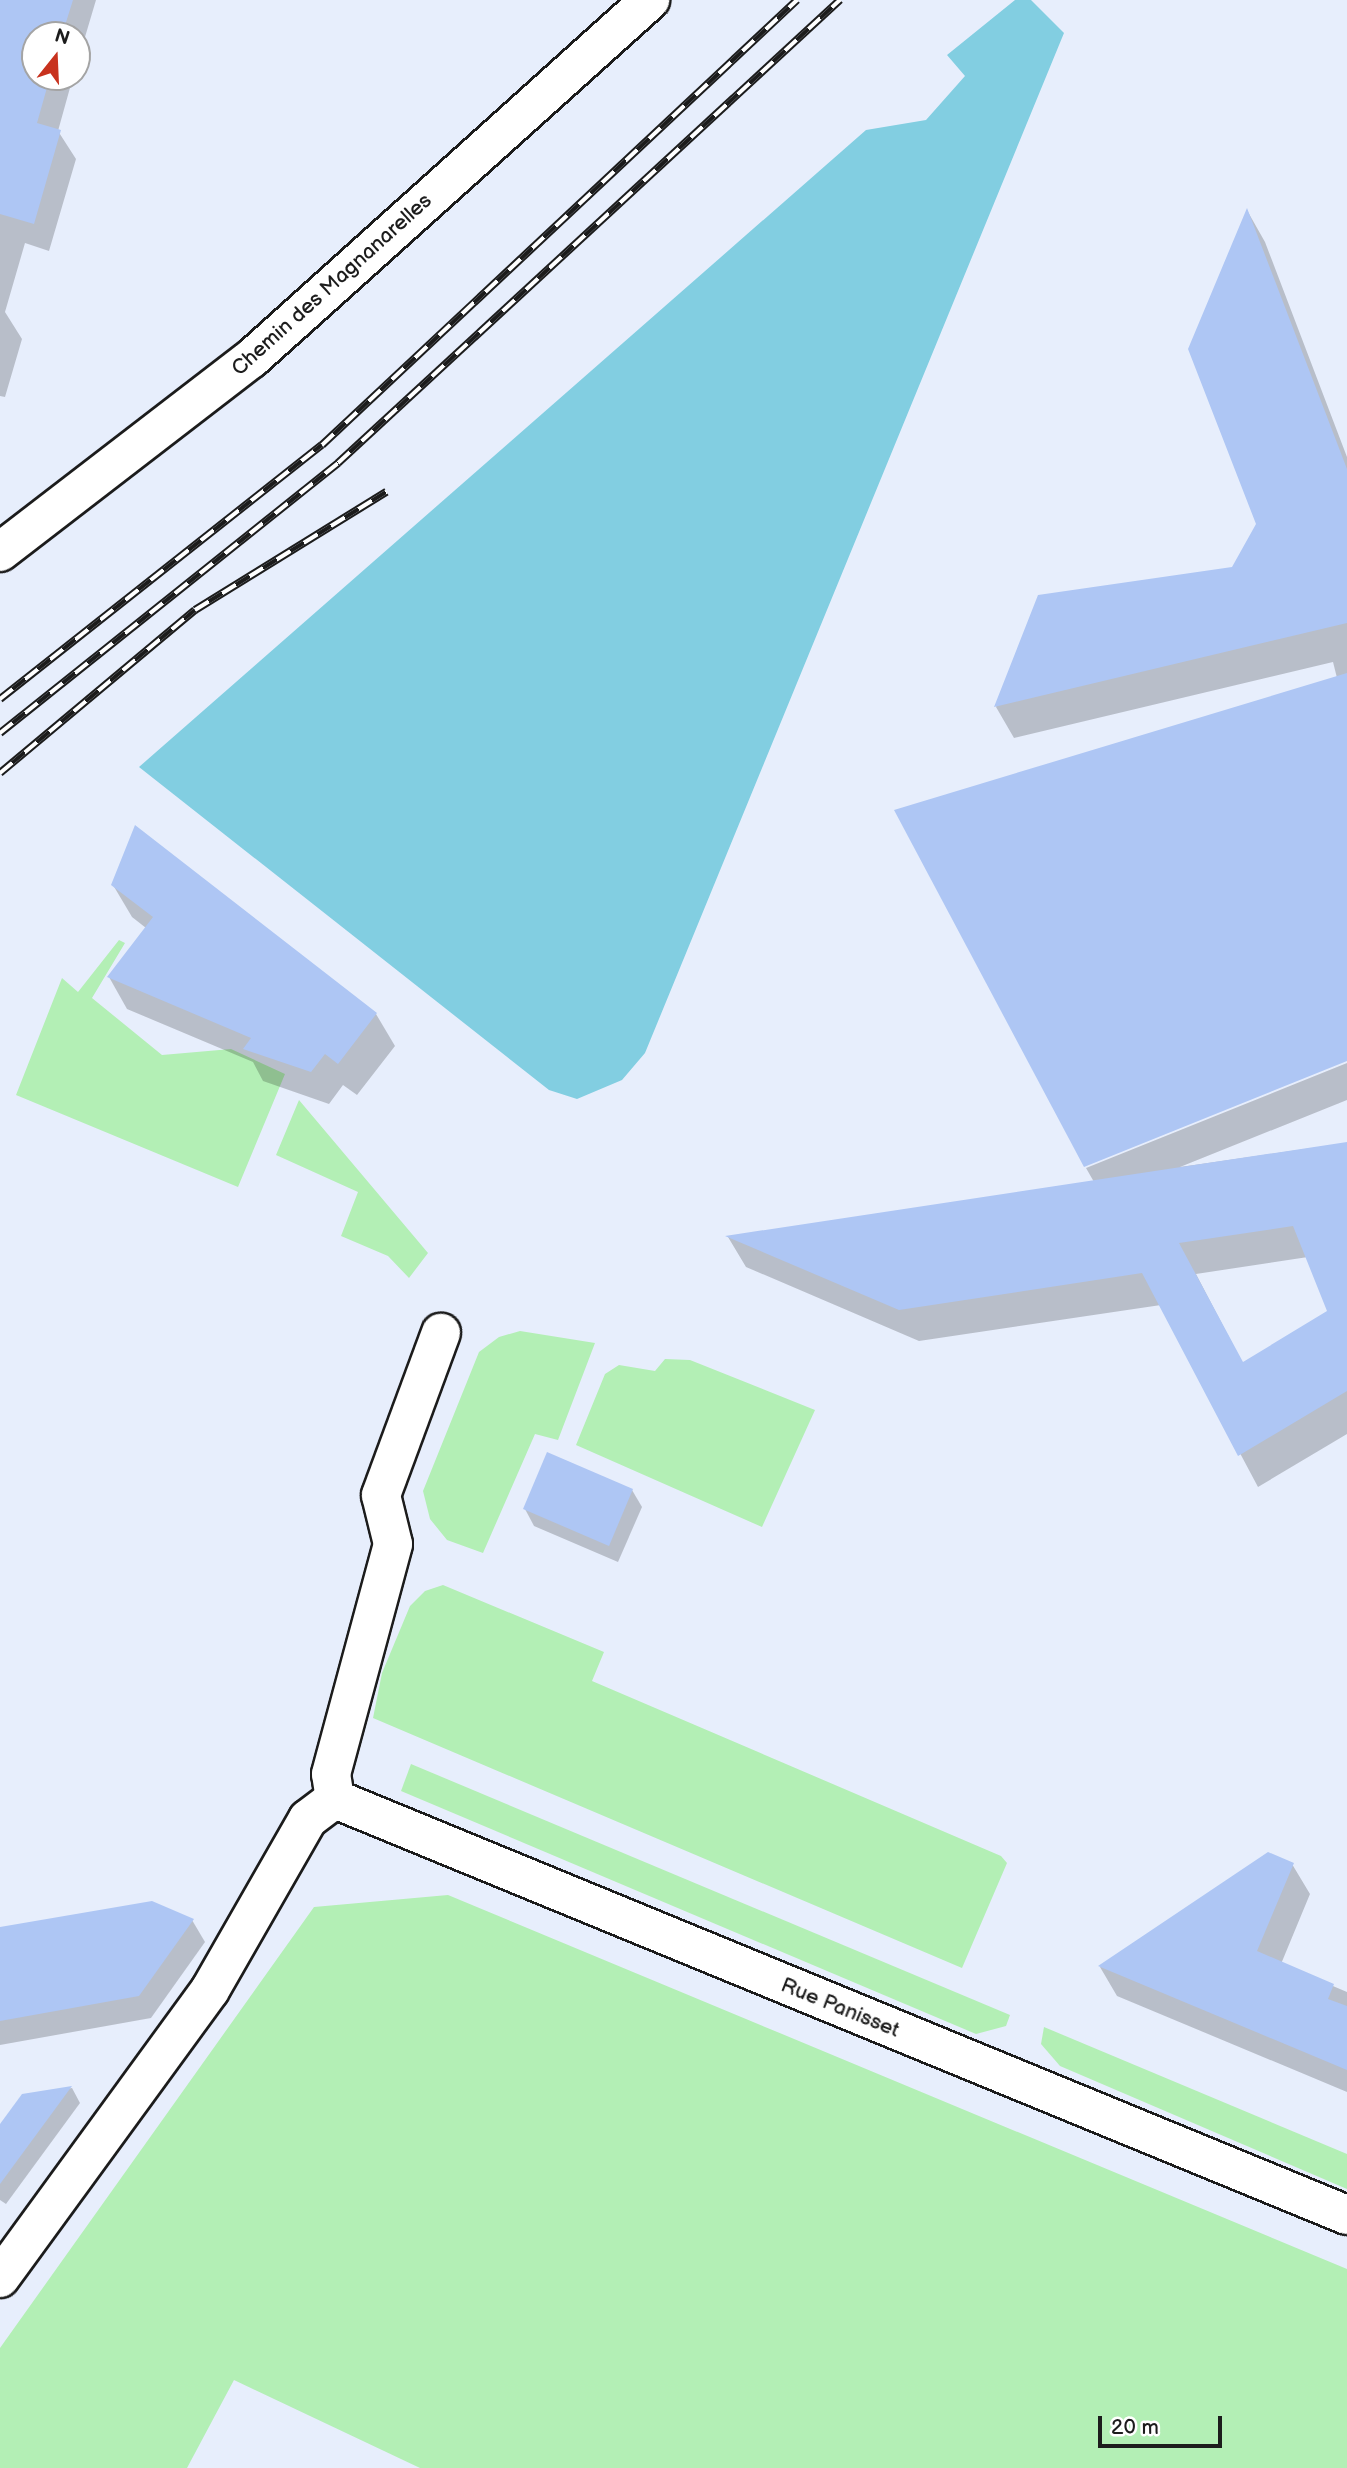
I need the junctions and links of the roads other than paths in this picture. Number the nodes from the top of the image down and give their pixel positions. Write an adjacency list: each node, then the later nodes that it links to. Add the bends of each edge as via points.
1 (650, 0): 2 (street, Chemin des Magnanarelles, via 251,359)
2 (0, 552)
3 (441, 1333): 4 (street, via 381,1494 393,1544 331,1774)
4 (335, 1799): 5 (street, Rue Panisset); 6 (street, via 309,1819 210,1990)
5 (1347, 2215)
6 (0, 2278)

